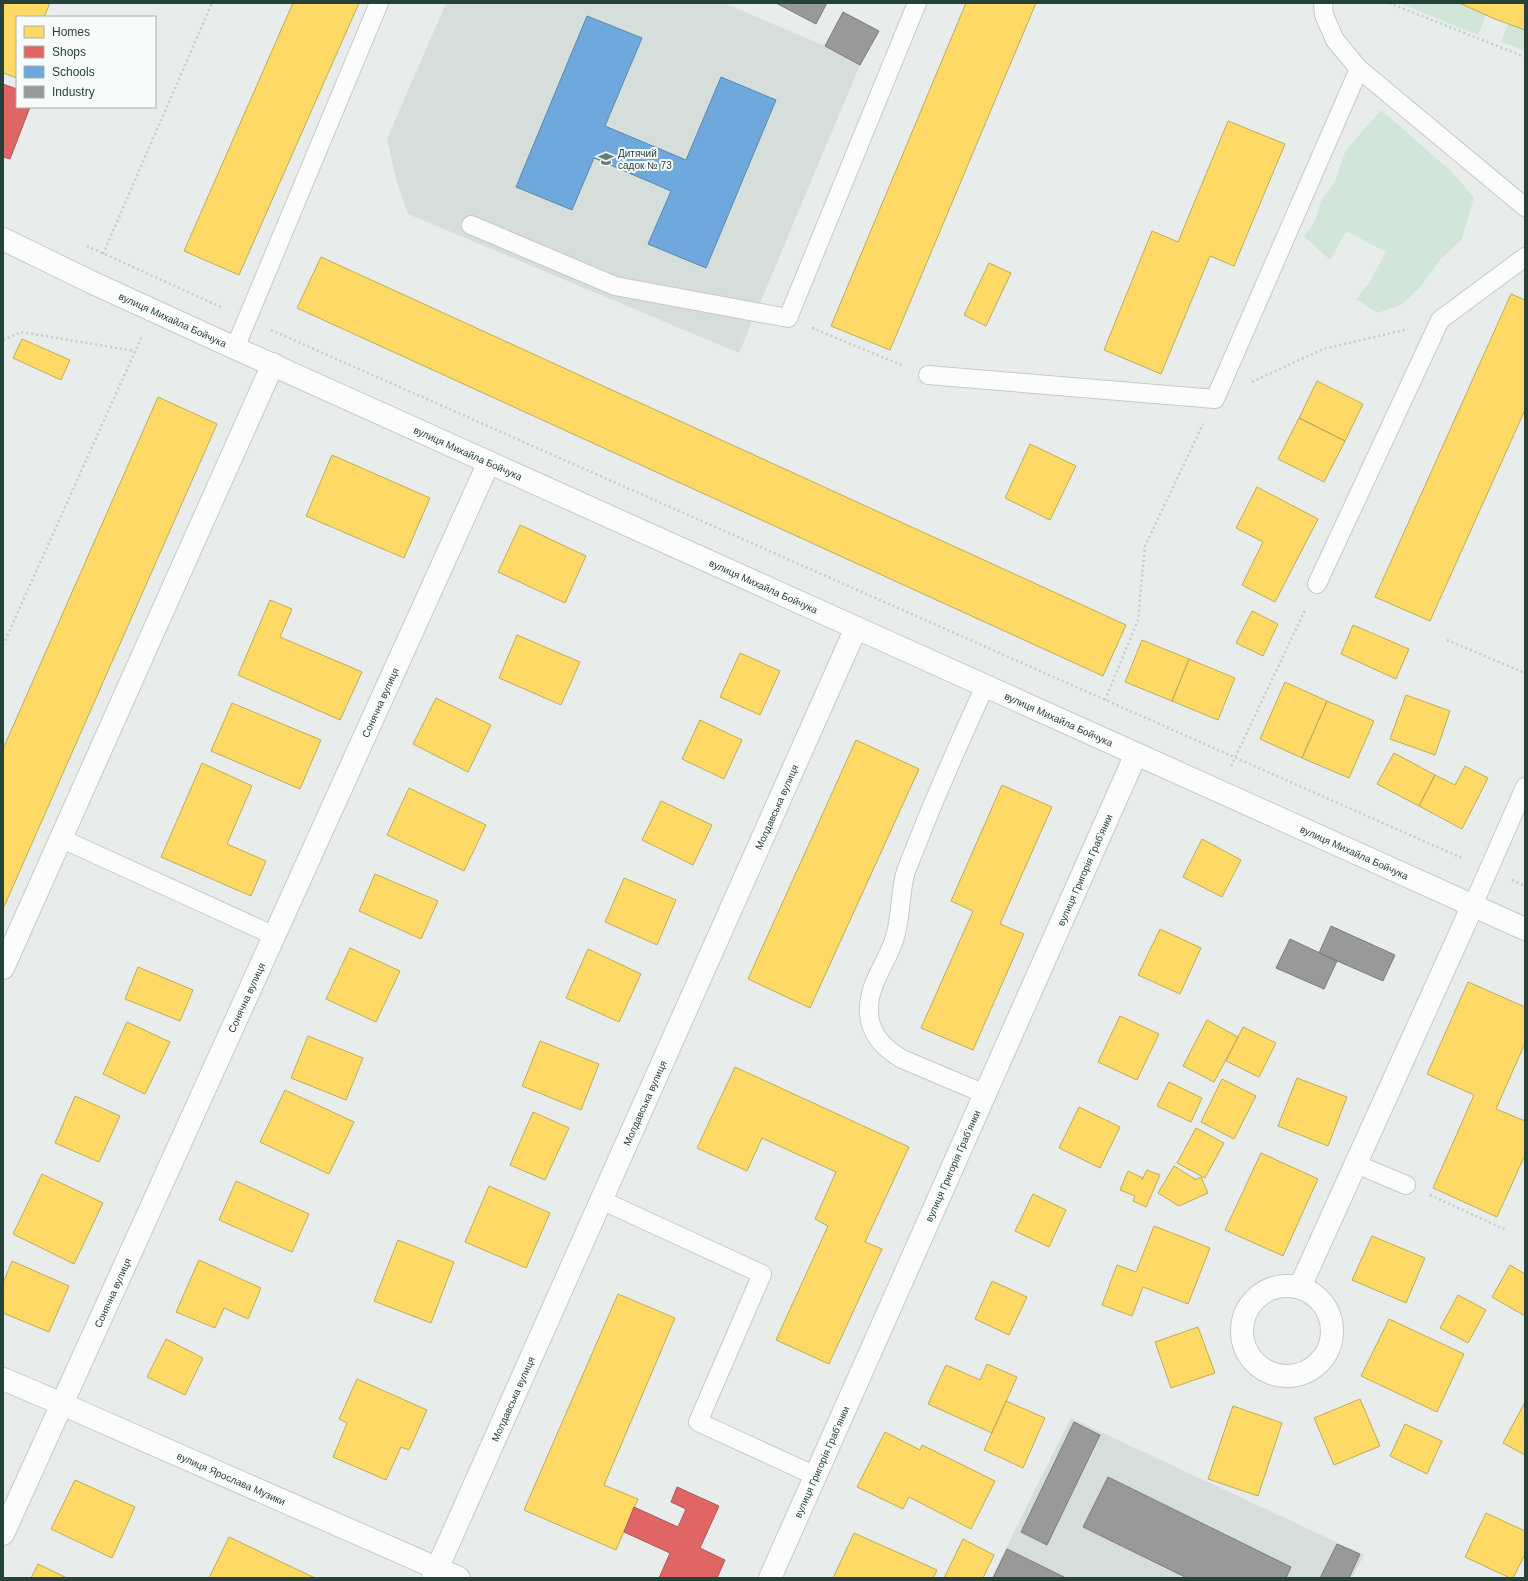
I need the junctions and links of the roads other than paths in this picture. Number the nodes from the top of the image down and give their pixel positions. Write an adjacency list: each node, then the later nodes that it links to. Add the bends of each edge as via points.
1 (379, 3): 9 (lane)
2 (917, 3): 6 (lane, via 788,318 615,286)
3 (1323, 3): 4 (lane, via 1324,15 1335,40)
4 (1359, 69): 5 (lane); 11 (lane, via 1215,399)
5 (1525, 207)
6 (471, 225)
7 (3, 239): 9 (street, вулиця Михайла Бойчука)
8 (1525, 256): 13 (lane, via 1440,320)
9 (235, 348): 10 (street, вулиця Михайла Бойчука)
10 (273, 364): 12 (street, вулиця Михайла Бойчука); 18 (street)
11 (928, 375)
12 (490, 462): 14 (street, вулиця Михайла Бойчука); 21 (street, Сонячна вулиця)
13 (1317, 584)
14 (856, 628): 15 (street, вулиця Михайла Бойчука); 26 (street, Молдавська вулиця)
15 (985, 686): 16 (street, вулиця Михайла Бойчука); 23 (lane, via 907,870 896,933 870,998 869,1008 877,1038 892,1053)
16 (1136, 754): 19 (street, вулиця Михайла Бойчука); 23 (street, вулиця Григорія Грабʼянки)
17 (1525, 787): 19 (lane)
18 (60, 838): 21 (lane); 22 (street)
19 (1473, 905): 20 (street, вулиця Михайла Бойчука); 24 (street)
20 (1525, 929)
21 (274, 936): 29 (street, Сонячна вулиця)
22 (3, 968)
23 (985, 1094): 30 (street, вулиця Григорія Грабʼянки)
24 (1356, 1164): 25 (lane); 27 (street)
25 (1406, 1184)
26 (601, 1200): 30 (lane, via 762,1274 698,1422); 32 (street, Молдавська вулиця)
27 (1300, 1287): 27 (street, via 1281,1285 1263,1292 1249,1305 1242,1322 1242,1341 1250,1359 1265,1371 1283,1376 1302,1374 1318,1364 1329,1349 1332,1330 1328,1311 1316,1296)
28 (3, 1379): 29 (street, вулиця Ярослава Музики)
29 (62, 1404): 31 (street, Сонячна вулиця); 32 (street, вулиця Ярослава Музики)
30 (816, 1476): 34 (street, вулиця Григорія Грабʼянки)
31 (3, 1534)
32 (435, 1573): 33 (street, вулиця Ярослава Музики)
33 (459, 1578)
34 (770, 1578)

